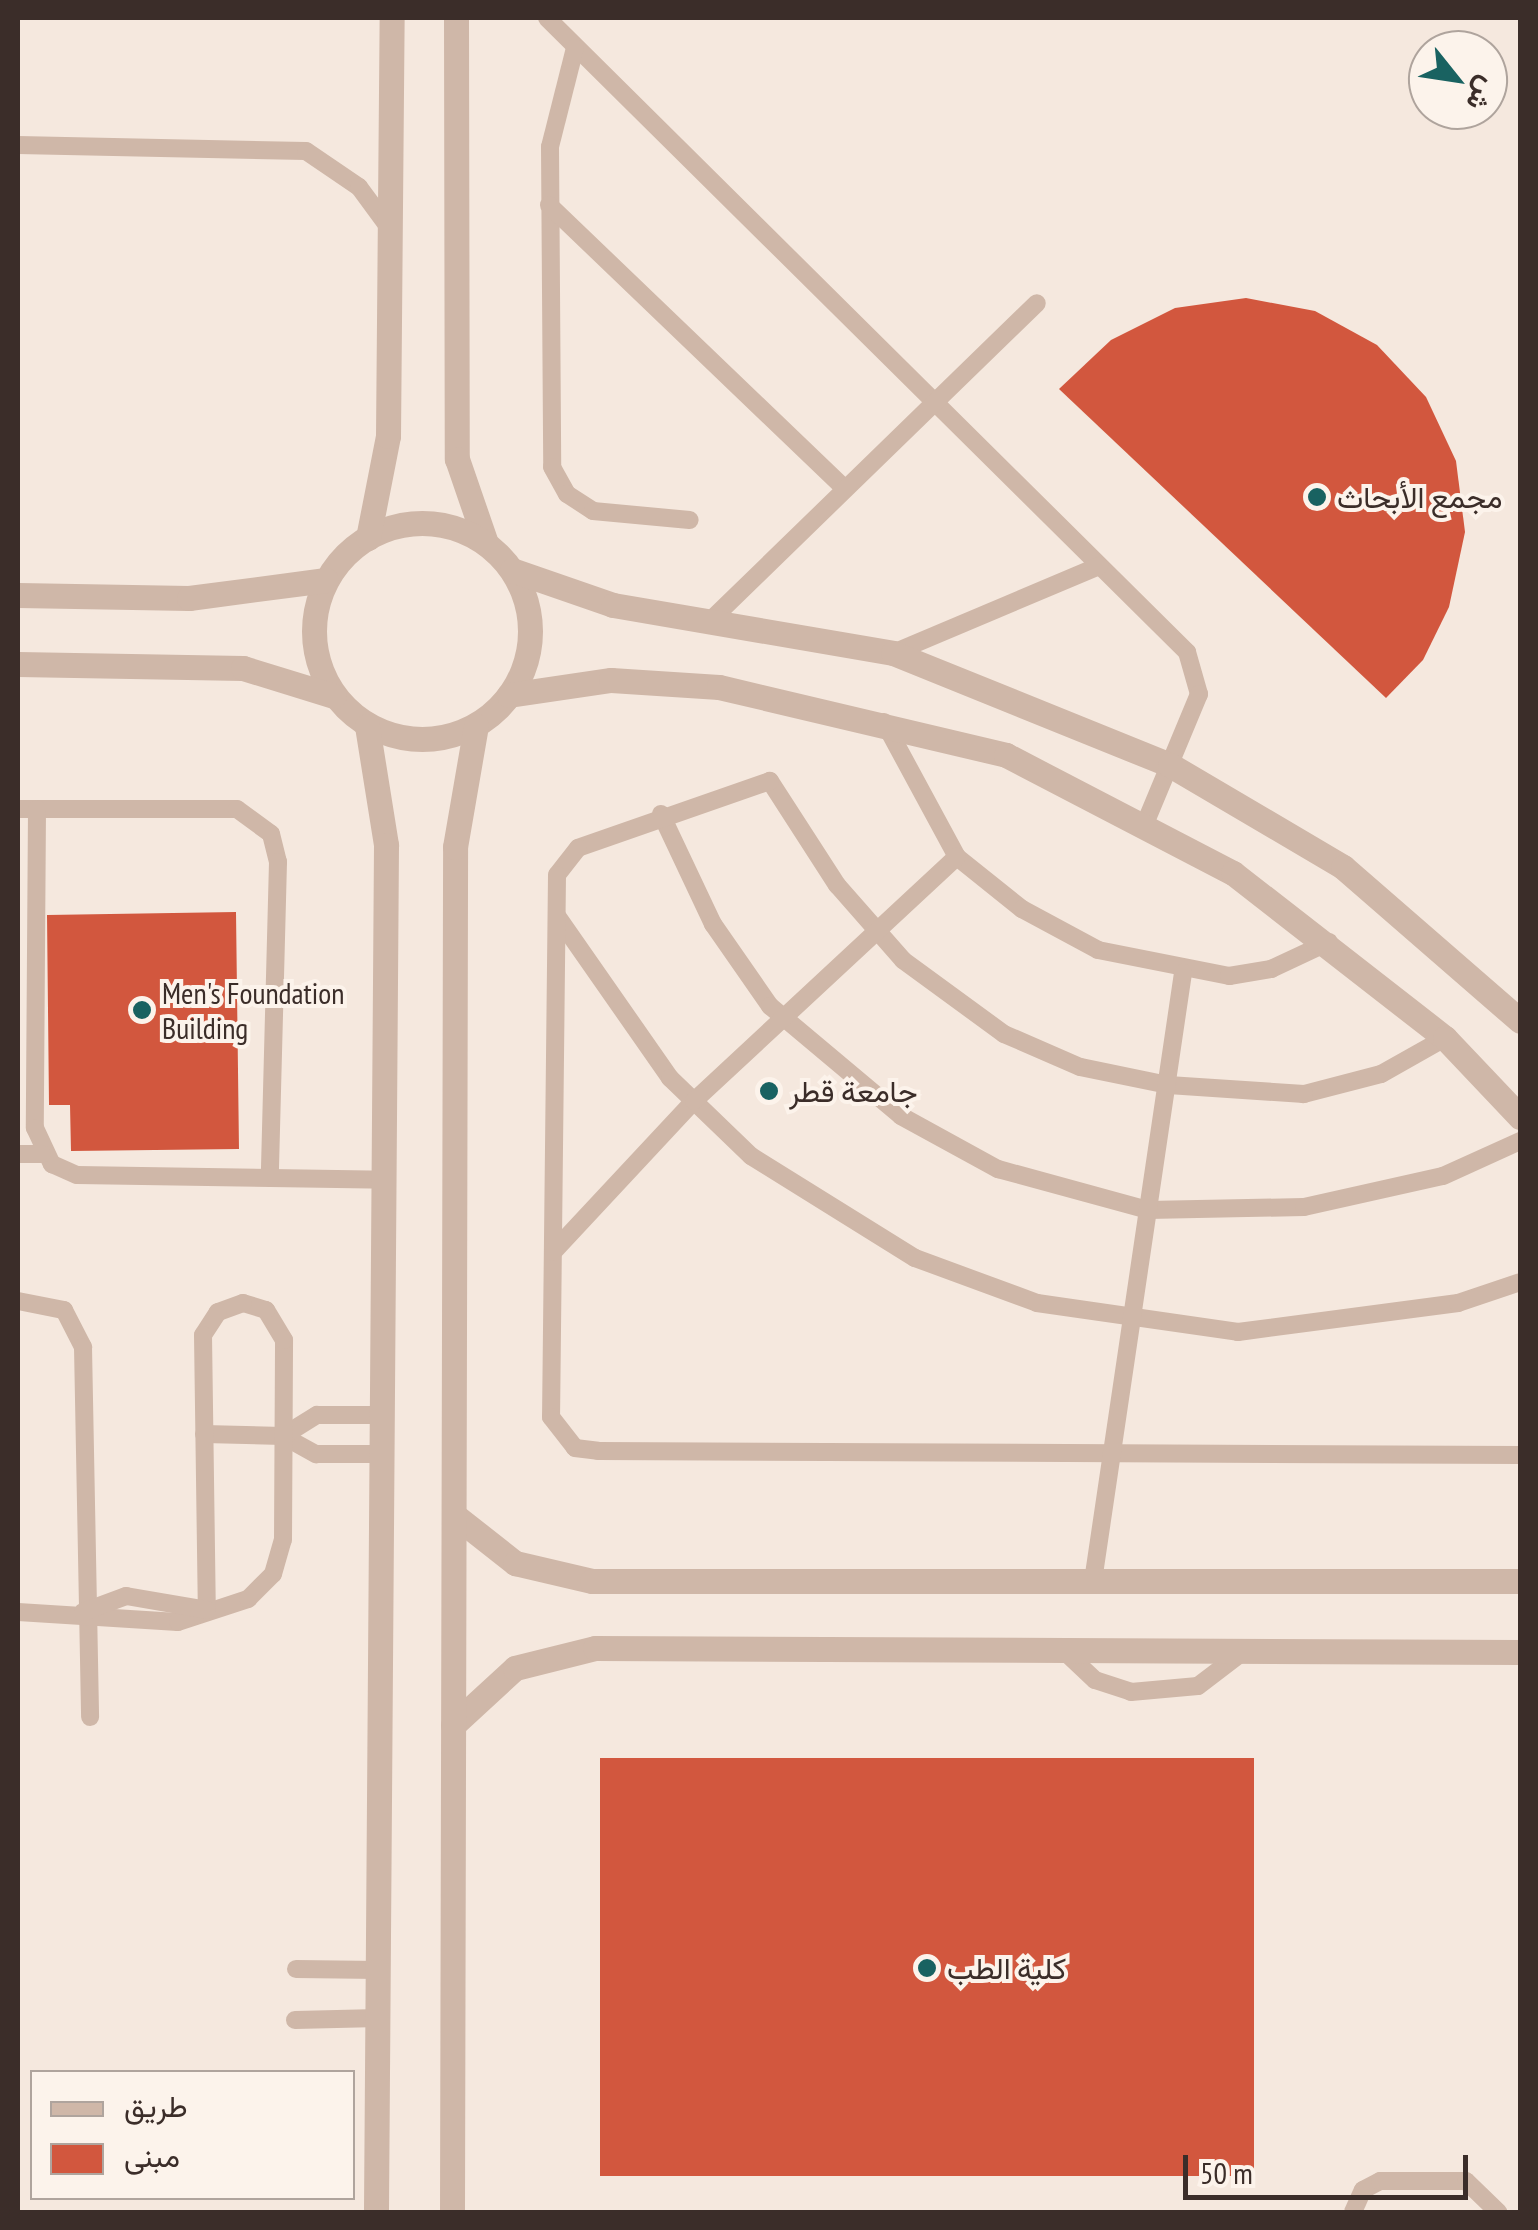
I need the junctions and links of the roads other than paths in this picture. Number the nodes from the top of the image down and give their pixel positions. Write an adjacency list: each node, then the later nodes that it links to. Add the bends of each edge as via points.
1 (392, 18): 7 (street)
2 (456, 18): 13 (street, via 456,458)
3 (546, 18): 4 (lane)
4 (575, 48): 6 (lane, via 555,109); 9 (lane)
5 (18, 145): 7 (lane, via 306,151 359,187)
6 (550, 205): 10 (lane); 11 (lane, via 552,467 567,494 593,511)
7 (390, 229): 12 (street, via 388,436)
8 (1037, 303): 9 (lane)
9 (935, 403): 10 (lane); 14 (lane)
10 (845, 489): 18 (lane)
11 (690, 520)
12 (368, 538): 13 (street, via 419,522); 16 (street)
13 (486, 543): 15 (street)
14 (1100, 566): 19 (lane); 26 (lane, via 1196,666 1199,694)
15 (512, 570): 18 (street, via 613,605); 21 (street, via 531,633)
16 (326, 580): 17 (street, via 189,598); 22 (street, via 313,630)
17 (18, 594)
18 (712, 618): 19 (street)
19 (893, 653): 26 (street)
20 (18, 664): 22 (street, via 244,668)
21 (510, 695): 23 (street, via 646,678); 25 (street)
22 (334, 696): 24 (street)
23 (884, 722): 29 (street, via 1006,755); 30 (lane)
24 (367, 726): 25 (street, via 422,740); 45 (street, via 385,802)
25 (476, 726): 57 (street, via 455,847)
26 (1170, 764): 29 (lane); 35 (street, via 1343,867)
27 (27, 809): 43 (lane, via 35,1128); 44 (lane, via 237,809 270,834 278,862)
28 (661, 814): 31 (lane, via 563,858); 32 (lane, via 770,781); 36 (lane, via 713,924)
29 (1144, 826): 33 (street)
30 (957, 858): 32 (lane); 34 (lane, via 1022,909 1098,950)
31 (558, 916): 39 (lane); 47 (lane)
32 (882, 936): 36 (lane); 38 (lane, via 1004,1034 1080,1067)
33 (1329, 942): 34 (lane, via 1271,969); 37 (street)
34 (1183, 973): 38 (lane)
35 (1520, 1021)
36 (787, 1022): 39 (lane); 46 (lane, via 901,1116 998,1169)
37 (1445, 1038): 38 (lane, via 1382,1074 1304,1094); 40 (street)
38 (1168, 1085): 46 (lane)
39 (694, 1101): 47 (lane); 50 (lane, via 751,1156 915,1258 1036,1303)
40 (1520, 1117)
41 (1520, 1142): 46 (lane, via 1443,1176 1304,1207)
42 (18, 1154): 43 (lane)
43 (42, 1154): 44 (lane, via 77,1175)
44 (270, 1176): 45 (lane)
45 (386, 1180): 51 (street)
46 (1148, 1210): 50 (lane)
47 (553, 1252): 54 (lane, via 551,1418 575,1448)
48 (1520, 1282): 50 (lane, via 1458,1302 1238,1332)
49 (18, 1300): 62 (lane, via 64,1310 84,1347)
50 (1131, 1322): 54 (lane)
51 (382, 1415): 53 (lane, via 317,1415); 55 (street)
52 (204, 1434): 53 (lane); 53 (lane, via 203,1335 218,1312 244,1303 281,1328); 60 (lane)
53 (283, 1436): 55 (lane, via 316,1454); 60 (lane, via 280,1558 248,1599)
54 (1111, 1453): 56 (lane); 58 (lane)
55 (381, 1454): 69 (street)
56 (1520, 1455)
57 (454, 1514): 58 (street, via 492,1550 565,1579); 67 (street)
58 (1093, 1581): 59 (street)
59 (1520, 1581)
60 (207, 1610): 62 (lane, via 141,1625); 62 (lane, via 126,1596)
61 (18, 1612): 62 (lane)
62 (83, 1612): 66 (lane)
63 (1063, 1650): 64 (street); 64 (lane, via 1095,1680 1131,1692 1198,1686); 67 (street, via 568,1650 515,1668)
64 (1244, 1651): 65 (street)
65 (1520, 1652)
66 (90, 1718)
67 (453, 1725): 73 (street)
68 (296, 1969): 69 (lane)
69 (380, 1970): 70 (street)
70 (379, 2018): 71 (lane); 72 (street)
71 (295, 2020)
72 (376, 2212)
73 (452, 2212)
74 (1354, 2212): 75 (lane, via 1363,2190 1380,2181 1466,2181)
75 (1498, 2212)

